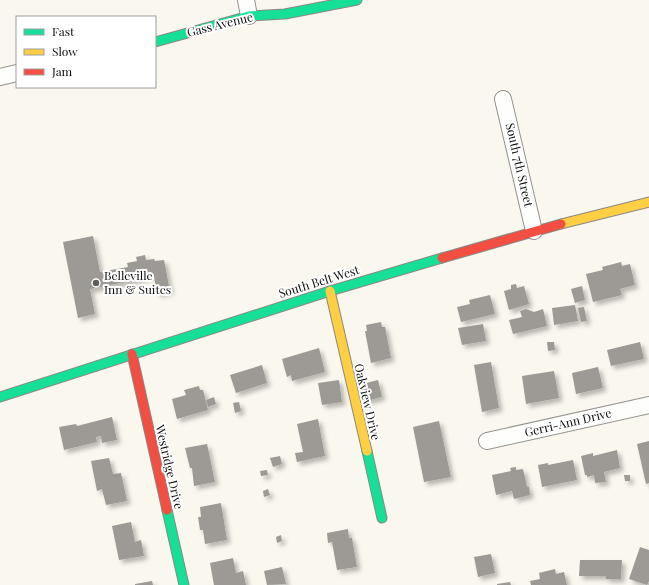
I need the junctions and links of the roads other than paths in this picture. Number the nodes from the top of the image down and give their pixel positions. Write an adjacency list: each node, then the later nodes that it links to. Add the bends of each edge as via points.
1 (246, 0): 3 (street)
2 (357, 0): 3 (street, Gass Avenue, via 285,14)
3 (249, 16): 4 (street, Gass Avenue)
4 (156, 42)
5 (16, 73): 6 (street)
6 (0, 77)
7 (503, 98): 9 (street, South 7th Street)
8 (649, 202): 9 (street, South Belt West)
9 (534, 231): 10 (street, South Belt West)
10 (330, 291): 11 (street, South Belt West); 15 (street, Oakview Drive)
11 (132, 354): 12 (street, South Belt West); 16 (street, Westridge Drive)
12 (0, 397)
13 (649, 405): 14 (street, Gerri-Ann Drive)
14 (487, 441)
15 (382, 518)
16 (184, 585)

